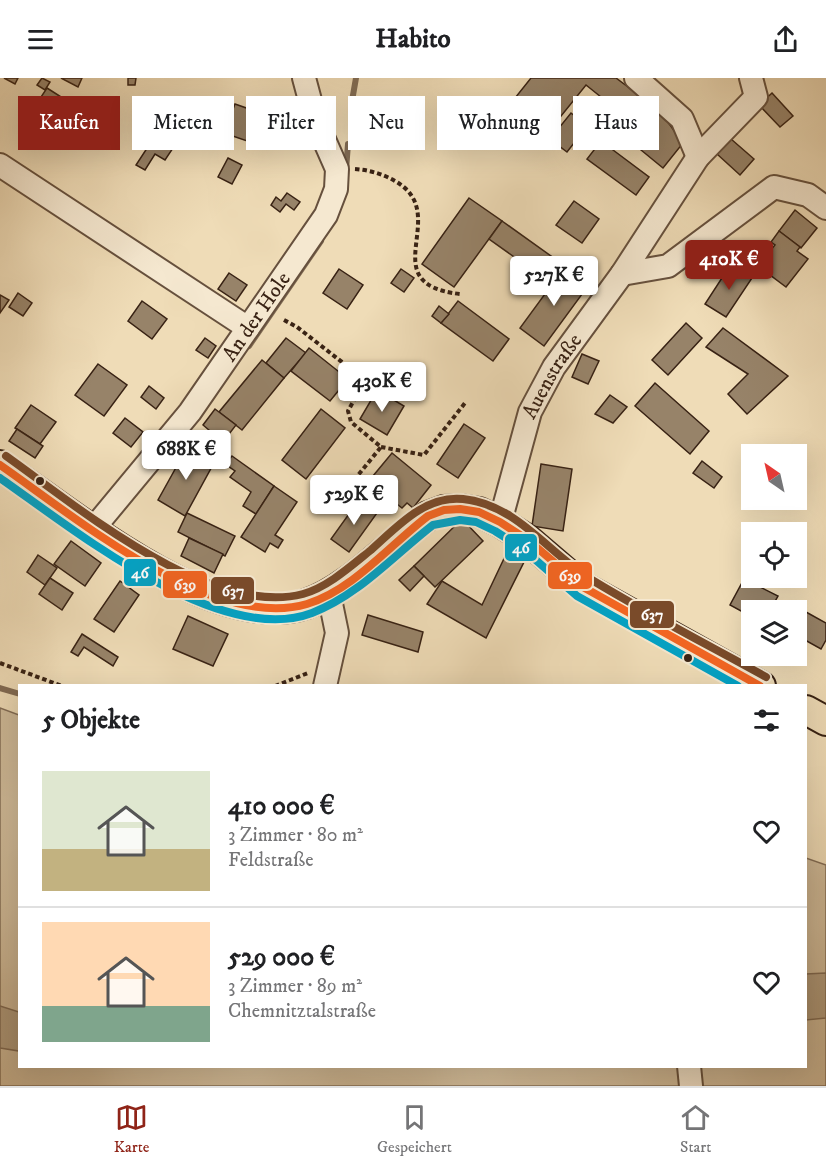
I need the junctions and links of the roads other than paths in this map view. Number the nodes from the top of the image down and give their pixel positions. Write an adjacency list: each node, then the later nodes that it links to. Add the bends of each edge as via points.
1 (304, 78): 8 (street, An der Hole, via 315,119 338,170 336,189 326,215)
2 (636, 78): 4 (street, via 682,119)
3 (751, 78): 4 (street, Auenstraße, via 756,97)
4 (698, 157): 7 (street, Auenstraße)
5 (0, 165): 8 (street)
6 (826, 208): 7 (street, via 808,195 774,187 668,266)
7 (622, 274): 10 (street, Auenstraße, via 554,367 530,412)
8 (248, 328): 11 (street, An der Hole, via 190,412)
9 (0, 465): 11 (main road)
10 (500, 522): 12 (main road, via 479,512 460,509 428,516); 14 (main road, via 528,540 583,587)
11 (93, 529): 12 (main road, via 147,566 231,602 280,608 305,605)
12 (329, 594): 13 (street, via 337,633)
13 (327, 675)
14 (750, 683)
15 (807, 711): 16 (main road)
16 (826, 721)
17 (689, 1068): 18 (street)
18 (691, 1086)

